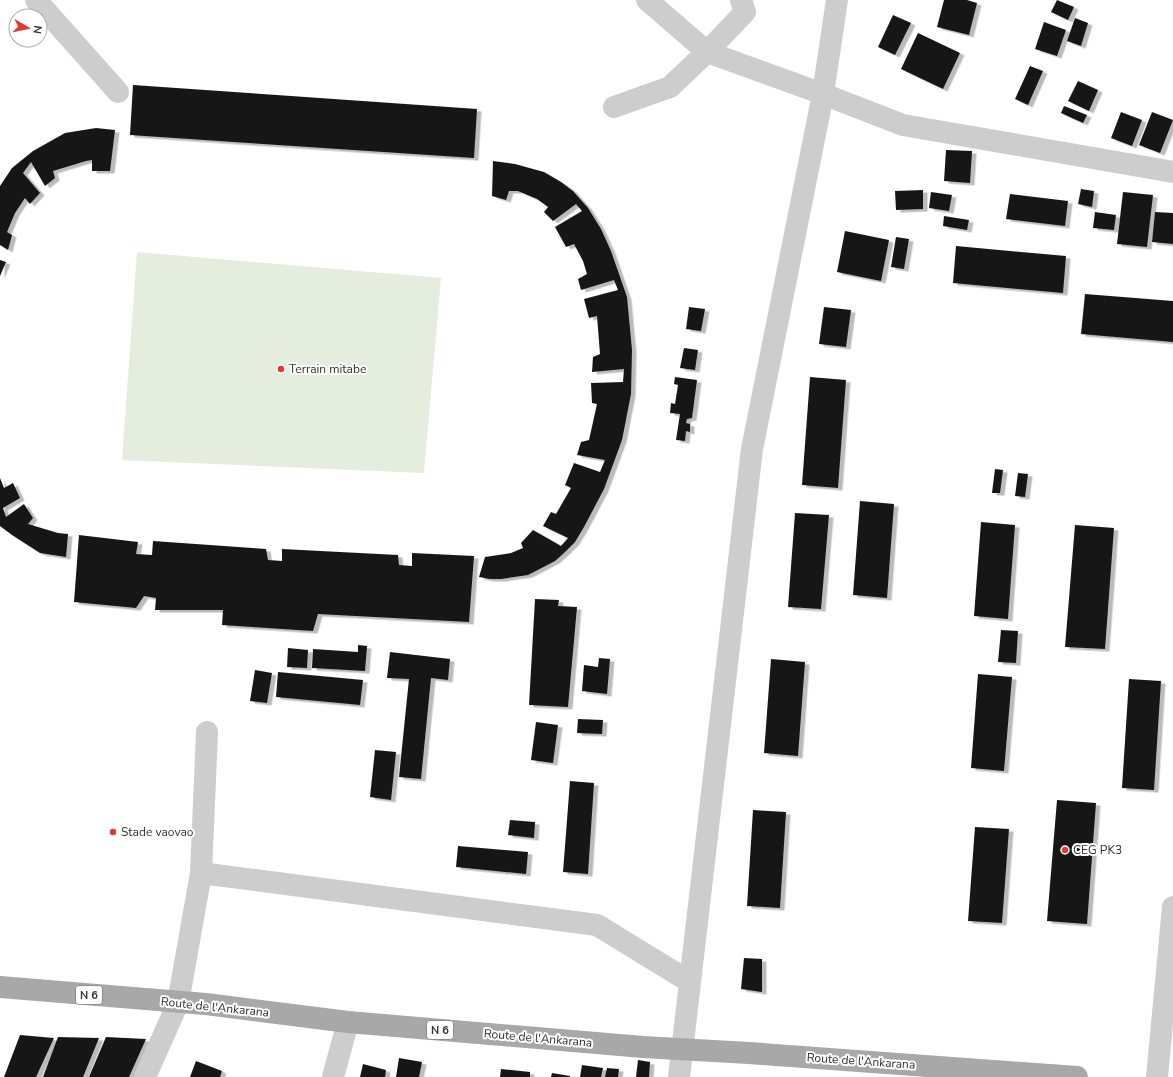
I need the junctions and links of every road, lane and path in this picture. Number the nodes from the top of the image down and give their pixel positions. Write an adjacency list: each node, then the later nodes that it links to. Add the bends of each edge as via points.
1 (36, 0): 6 (street)
2 (646, 0): 5 (street)
3 (741, 0): 5 (street, via 745,12)
4 (837, 0): 7 (street)
5 (707, 52): 7 (street); 8 (street, via 670,87)
6 (118, 92)
7 (823, 94): 9 (street, via 903,125); 13 (street, via 752,449)
8 (614, 107)
9 (1173, 172)
10 (207, 732): 11 (street)
11 (201, 872): 13 (street, via 597,925); 15 (street)
12 (1173, 907): 22 (street)
13 (690, 982): 17 (street)
14 (0, 987): 15 (main road, Route de l'Ankarana / N 6)
15 (178, 1003): 16 (main road, Route de l'Ankarana / N 6, via 206,1004); 18 (street)
16 (348, 1022): 17 (main road, Route de l'Ankarana / N 6); 19 (street)
17 (681, 1050): 20 (street); 21 (main road, Route de l'Ankarana / N 6, via 756,1053)
18 (145, 1077)
19 (332, 1077)
20 (679, 1077)
21 (1076, 1077)
22 (1157, 1077)

